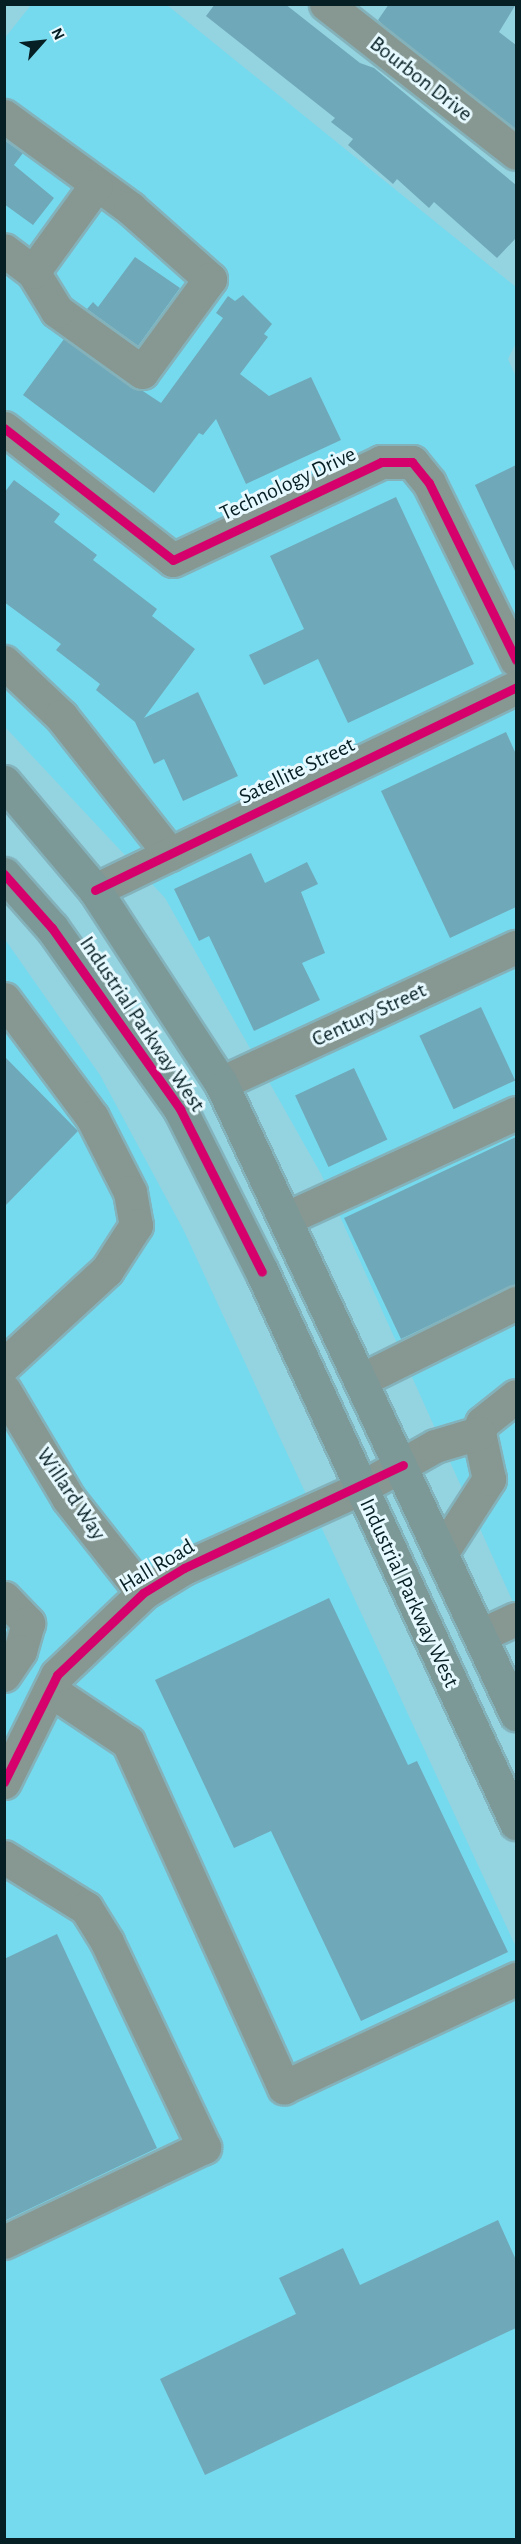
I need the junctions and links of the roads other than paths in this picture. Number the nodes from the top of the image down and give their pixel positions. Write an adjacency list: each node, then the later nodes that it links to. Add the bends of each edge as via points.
1 (326, 4): 3 (street, Bourbon Drive)
2 (4, 116): 4 (street)
3 (516, 153)
4 (96, 185): 6 (street); 6 (street, via 130,208 210,279 142,372 57,311)
5 (4, 250): 6 (street)
6 (33, 272)
7 (6, 431): 8 (street, Technology Drive, via 173,560 381,462 412,462 429,483)
8 (516, 660)
9 (4, 662): 12 (street, via 61,716)
10 (516, 687): 12 (street, Satellite Street)
11 (4, 782): 14 (main road, Industrial Parkway West)
12 (170, 854): 14 (street, Satellite Street)
13 (4, 874): 27 (main road, Industrial Parkway West, via 52,928 180,1109 262,1272)
14 (94, 890): 17 (main road, Industrial Parkway West)
15 (516, 947): 17 (street, Century Street)
16 (4, 999): 21 (street, via 92,1117 130,1192 136,1225 107,1270)
17 (221, 1083): 19 (main road, Industrial Parkway West)
18 (516, 1113): 19 (street)
19 (287, 1218): 22 (main road, Industrial Parkway West)
20 (516, 1303): 22 (street)
21 (4, 1365)
22 (363, 1379): 26 (main road, Industrial Parkway West)
23 (4, 1390): 29 (street, Willard Way, via 68,1498)
24 (516, 1396): 25 (street, via 482,1423)
25 (479, 1433): 26 (street, Hall Road, via 435,1446); 28 (street, via 489,1479)
26 (403, 1465): 27 (street, Hall Road); 28 (main road, Industrial Parkway West)
27 (359, 1489): 29 (street, Hall Road, via 184,1568); 37 (main road, Industrial Parkway West)
28 (442, 1552): 32 (main road, Industrial Parkway West)
29 (143, 1593): 34 (street, Hall Road, via 57,1675)
30 (4, 1598): 33 (street, via 28,1623 20,1651)
31 (516, 1619): 32 (street)
32 (480, 1635): 35 (main road, Industrial Parkway West)
33 (4, 1675)
34 (50, 1690): 36 (street, Hall Road); 39 (street, via 128,1742 284,2087)
35 (513, 1698)
36 (4, 1782)
37 (516, 1823)
38 (4, 1857): 40 (street, via 86,1908 107,1942 204,2147)
39 (516, 1979)
40 (4, 2242)

